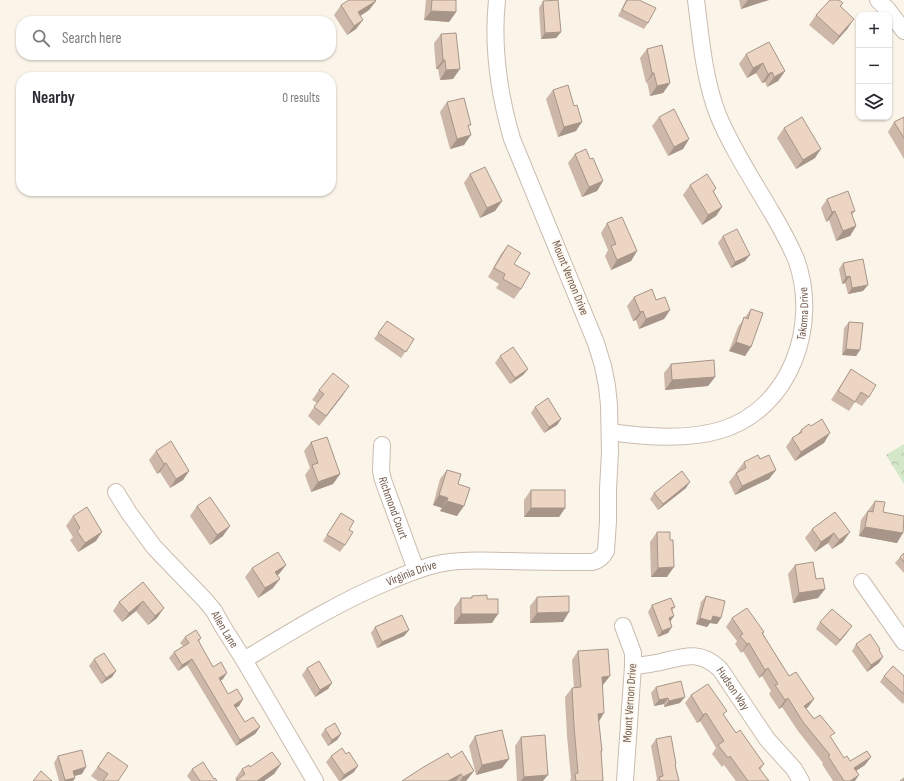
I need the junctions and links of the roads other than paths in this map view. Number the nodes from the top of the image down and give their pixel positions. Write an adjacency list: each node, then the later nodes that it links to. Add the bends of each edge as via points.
1 (497, 0): 5 (street, Mount Vernon Drive, via 496,60 507,121 512,139 596,343 607,386)
2 (696, 0): 5 (street, Takoma Drive, via 711,96 730,140 785,235 796,260 804,296 802,333 784,381 761,408 741,422 706,434 689,436)
3 (878, 0): 4 (street)
4 (904, 31)
5 (610, 432): 8 (street, Mount Vernon Drive, via 606,551)
6 (382, 444): 9 (street, Richmond Court, via 383,480)
7 (116, 492): 13 (street, Allen Lane, via 154,546 214,611)
8 (598, 560): 9 (street, Virginia Drive, via 552,563 463,561 445,562)
9 (416, 570): 13 (street, Virginia Drive, via 322,614)
10 (862, 582): 12 (street)
11 (623, 626): 14 (street, Mount Vernon Drive, via 633,653)
12 (904, 642)
13 (244, 660): 15 (street, Allen Lane)
14 (633, 666): 16 (street, Mount Vernon Drive); 17 (street, Hudson Way, via 683,656 694,656 715,664 767,739 794,769)
15 (315, 781)
16 (625, 781)
17 (801, 781)

